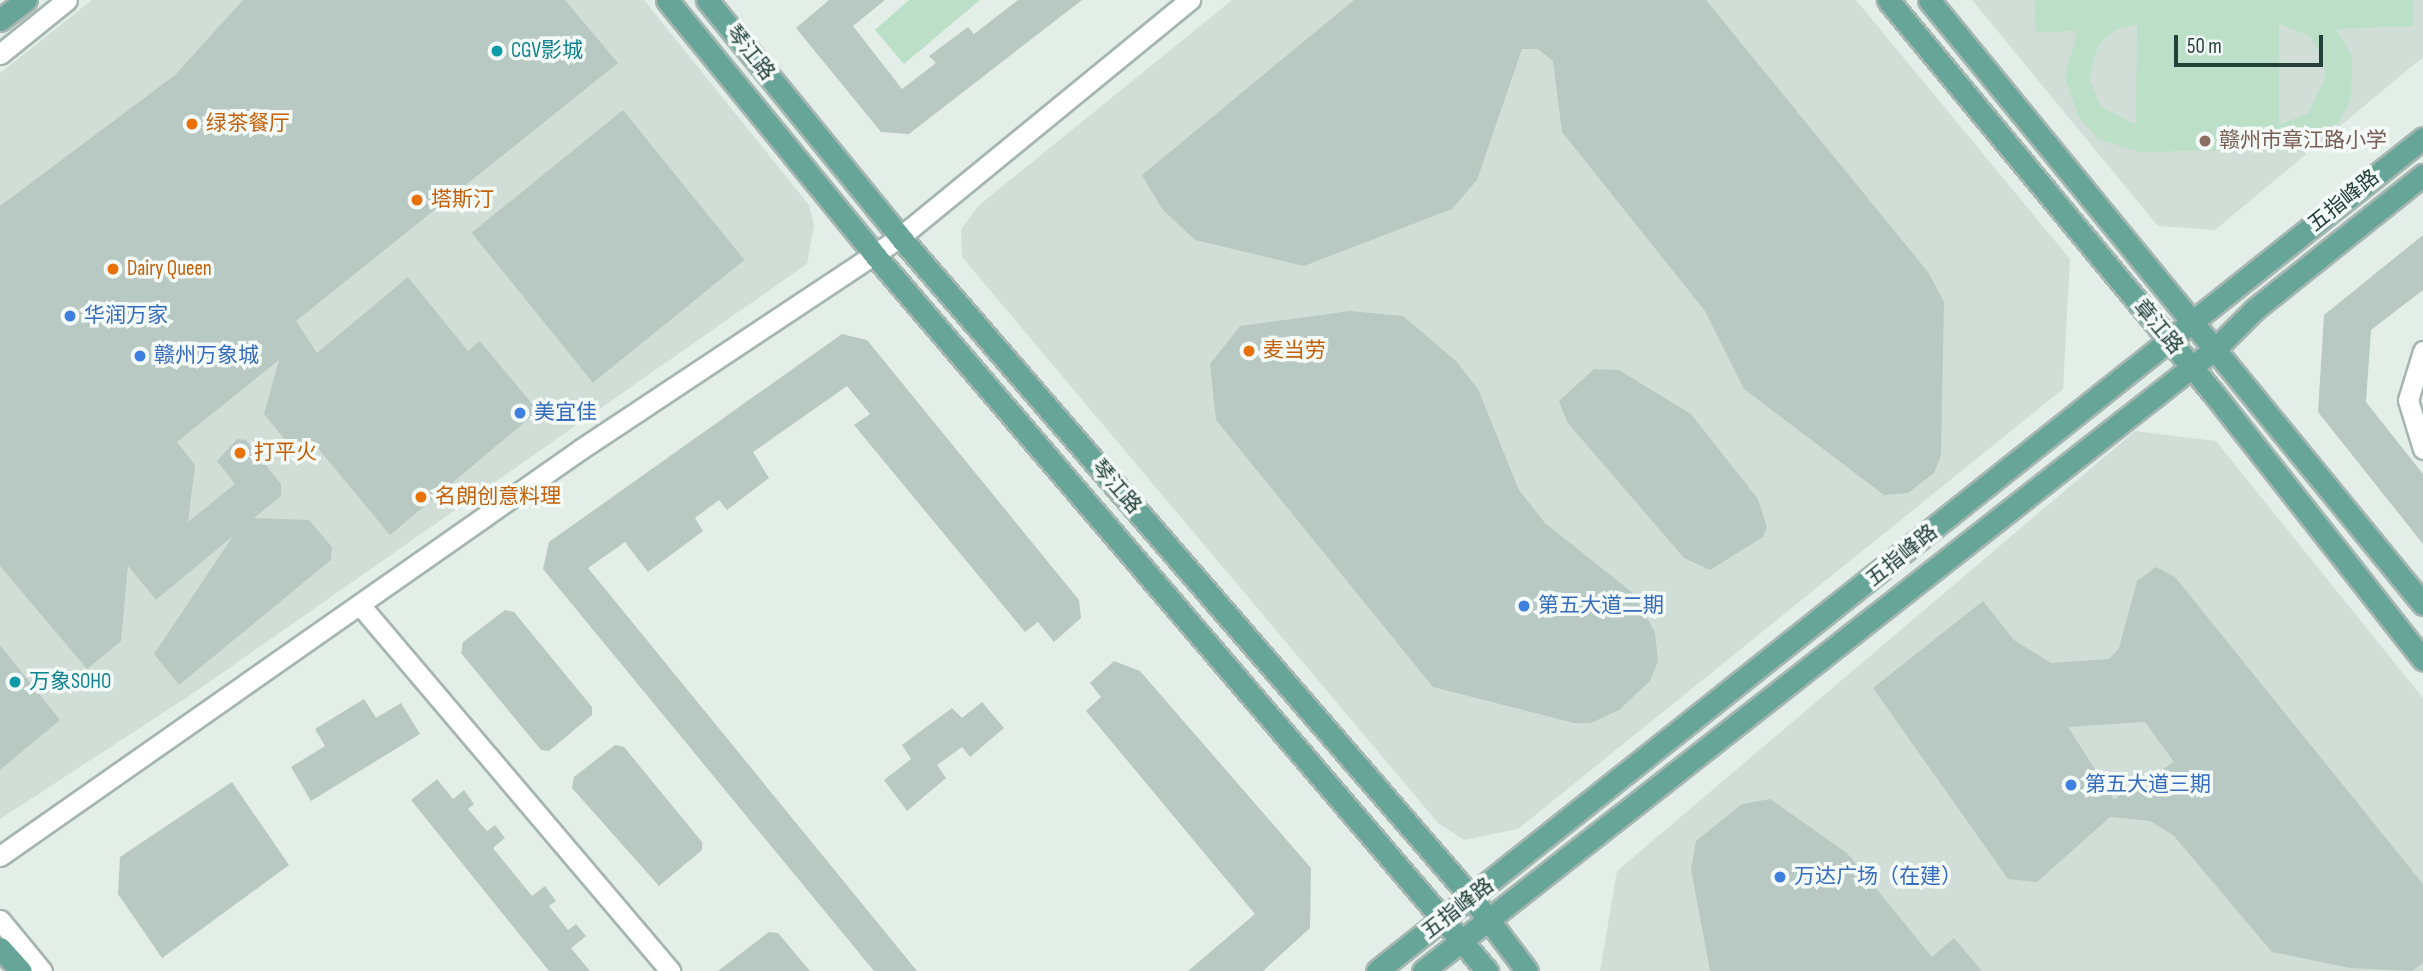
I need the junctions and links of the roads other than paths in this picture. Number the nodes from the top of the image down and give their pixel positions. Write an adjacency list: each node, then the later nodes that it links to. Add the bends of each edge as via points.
1 (26, 0): 8 (main road)
2 (66, 0): 9 (street)
3 (667, 0): 13 (main road, 琴江路)
4 (707, 0): 12 (main road, 琴江路)
5 (1190, 0): 12 (street)
6 (1888, 0): 15 (main road, 章江路)
7 (1929, 0): 14 (main road, 章江路)
8 (0, 20)
9 (0, 54)
10 (2423, 138): 14 (main road, 五指峰路)
11 (2423, 175): 16 (main road, 五指峰路, via 2255,309)
12 (900, 237): 13 (street); 24 (main road, 琴江路)
13 (873, 253): 21 (street); 25 (main road, 琴江路)
14 (2196, 320): 15 (main road, 五指峰路); 16 (main road, 章江路)
15 (2169, 342): 18 (main road, 章江路); 24 (main road, 五指峰路)
16 (2216, 348): 18 (main road, 五指峰路); 20 (main road, 章江路)
17 (2423, 351): 19 (street, via 2408,400)
18 (2192, 367): 22 (main road, 章江路); 27 (main road, 五指峰路)
19 (2423, 449)
20 (2423, 604)
21 (360, 605): 23 (street); 32 (street)
22 (2423, 660)
23 (0, 856)
24 (1472, 898): 25 (main road, 五指峰路); 27 (main road, 琴江路)
25 (1446, 918): 28 (main road, 琴江路); 33 (main road, 五指峰路)
26 (0, 920): 31 (street)
27 (1488, 921): 28 (main road, 五指峰路); 36 (main road, 琴江路)
28 (1463, 940): 34 (main road, 五指峰路); 35 (main road, 琴江路)
29 (0, 947): 30 (main road)
30 (21, 971)
31 (42, 971)
32 (670, 971)
33 (1377, 971)
34 (1423, 971)
35 (1487, 971)
36 (1527, 971)

